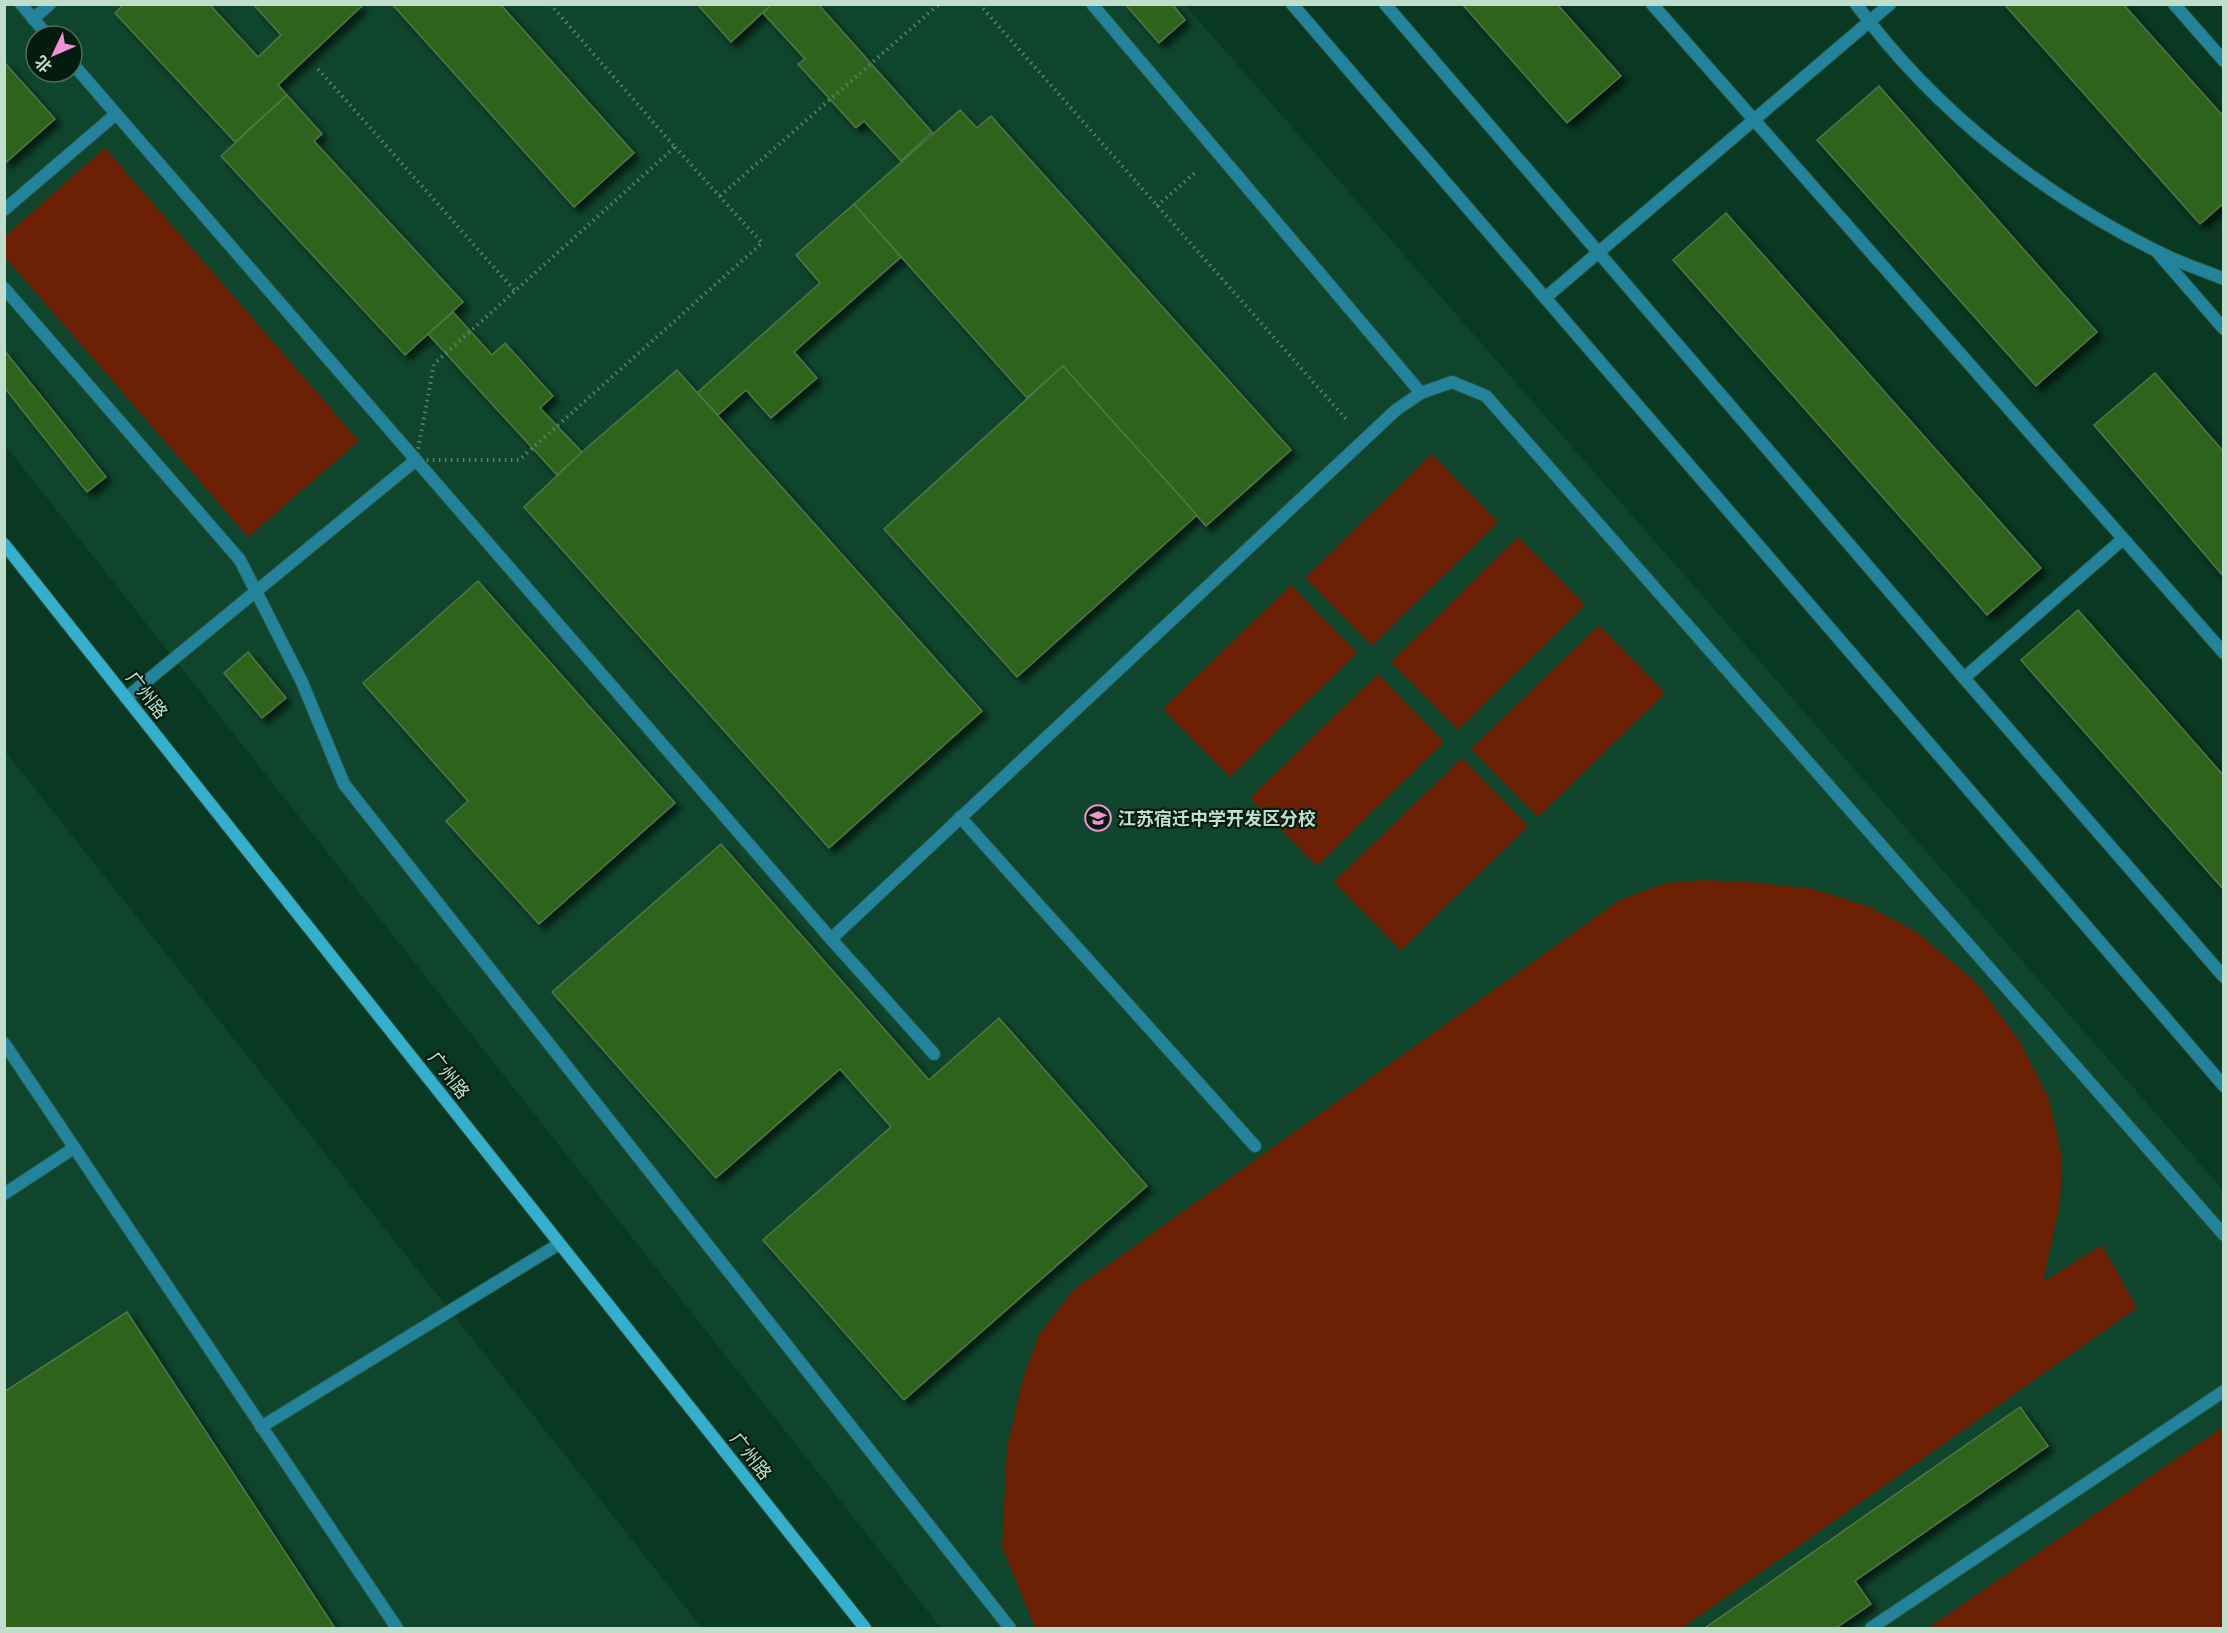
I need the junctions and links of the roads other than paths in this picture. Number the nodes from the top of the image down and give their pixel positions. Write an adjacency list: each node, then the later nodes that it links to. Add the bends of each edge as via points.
1 (21, 4): 10 (street)
2 (50, 4): 10 (street)
3 (1092, 4): 24 (street)
4 (1292, 4): 22 (street)
5 (1385, 4): 19 (street)
6 (1652, 4): 16 (street)
7 (1856, 4): 11 (street)
8 (1890, 4): 11 (street)
9 (2174, 4): 13 (street)
10 (33, 19): 12 (street)
11 (1869, 22): 16 (street); 18 (street, via 1920,79 1993,146 2036,180 2101,221)
12 (37, 24)
13 (2223, 61)
14 (84, 77): 15 (street)
15 (116, 114): 17 (street); 25 (street)
16 (1753, 120): 19 (street); 26 (street)
17 (4, 210)
18 (2154, 248): 20 (street); 23 (street)
19 (1598, 252): 22 (street); 30 (street)
20 (2223, 279)
21 (4, 288): 28 (street, via 240,560)
22 (1545, 298): 37 (street)
23 (2223, 329)
24 (1421, 393): 32 (street, via 1396,410); 41 (street, via 1452,382 1486,396)
25 (416, 460): 28 (street); 33 (street)
26 (2123, 539): 29 (street); 30 (street)
27 (4, 544): 31 (main road, 广州路)
28 (256, 591): 31 (street); 47 (street, via 302,682 344,784)
29 (2223, 653)
30 (1964, 678): 34 (street)
31 (126, 698): 42 (main road, 广州路)
32 (960, 817): 33 (street); 38 (street)
33 (831, 939): 36 (street)
34 (2222, 973)
35 (4, 1043): 39 (street)
36 (934, 1054)
37 (2223, 1086)
38 (1255, 1146)
39 (74, 1148): 40 (street); 44 (street)
40 (4, 1194)
41 (2223, 1235)
42 (559, 1244): 44 (street); 46 (main road, 广州路)
43 (2223, 1391): 48 (street)
44 (261, 1427): 45 (street)
45 (397, 1629)
46 (865, 1629)
47 (1010, 1629)
48 (1872, 1629)

